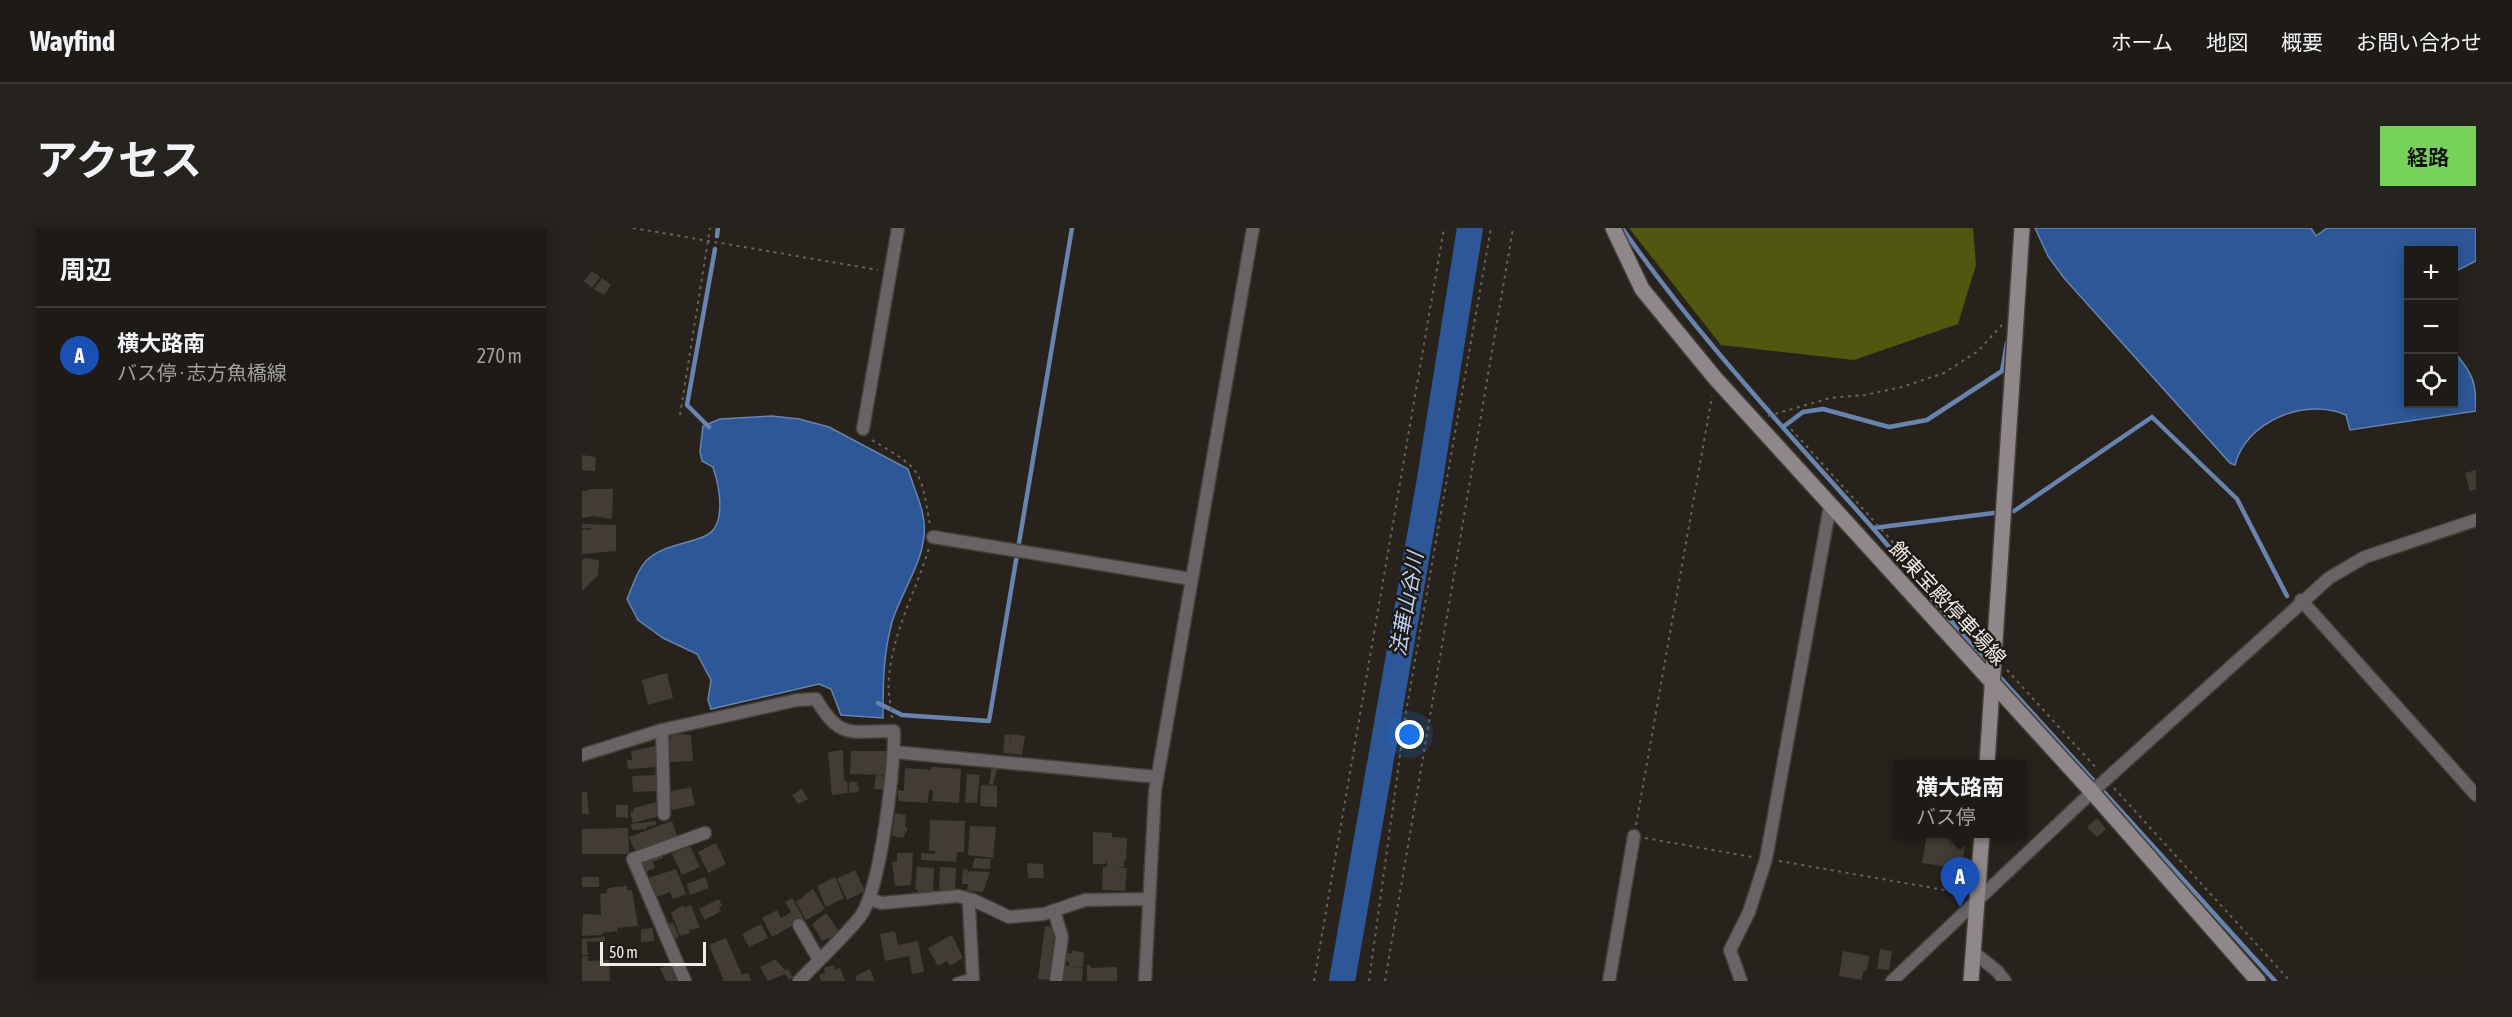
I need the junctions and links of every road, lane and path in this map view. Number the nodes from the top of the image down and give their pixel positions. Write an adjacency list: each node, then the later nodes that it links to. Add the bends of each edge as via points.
1 (633, 228): 10 (path)
2 (710, 228): 10 (path)
3 (898, 228): 11 (street)
4 (1253, 228): 21 (street)
5 (1444, 228): 51 (path)
6 (1491, 228): 52 (path, via 1406,712)
7 (1513, 228): 53 (path)
8 (1613, 228): 13 (main road, 飾東宝殿停車場線, via 1642,289)
9 (2022, 228): 12 (main road, 飾東宝殿停車場線)
10 (708, 241): 11 (path); 14 (path)
11 (890, 272): 16 (street)
12 (2017, 327): 15 (path, via 2000,325 1984,345 1944,373 1902,387 1830,398); 23 (main road, 飾東宝殿停車場線)
13 (1715, 378): 15 (main road, 飾東宝殿停車場線); 34 (path)
14 (680, 415)
15 (1752, 421): 18 (main road, 飾東宝殿停車場線)
16 (863, 429): 20 (path, via 867,436 912,464 923,483)
17 (1791, 429): 23 (path)
18 (1830, 506): 23 (main road, 飾東宝殿停車場線); 36 (street)
19 (2476, 520): 22 (street, via 2346,566)
20 (933, 537): 21 (street); 25 (path, via 920,581 899,627 888,678)
21 (1191, 579): 29 (street)
22 (2301, 600): 30 (street); 31 (street)
23 (1994, 668): 28 (main road); 30 (main road); 30 (path)
24 (662, 730): 25 (street, via 816,699 836,727); 27 (street); 32 (street)
25 (894, 731): 26 (street)
26 (894, 752): 29 (street); 38 (street, via 878,866)
27 (582, 755)
28 (1987, 760)
29 (1157, 777): 37 (street)
30 (2101, 785): 40 (street); 59 (main road); 60 (path)
31 (2476, 795)
32 (664, 814)
33 (705, 833): 46 (street, via 633,859)
34 (1634, 837): 36 (path); 54 (street)
35 (1982, 838): 40 (main road)
36 (1766, 859): 40 (path, via 1965,893); 55 (street, via 1749,912 1730,950)
37 (1148, 899): 41 (street, via 1084,900); 50 (street)
38 (869, 900): 39 (street, via 882,903 958,896); 44 (street, via 860,916)
39 (973, 900): 41 (street, via 1009,917); 45 (street, via 969,905)
40 (1977, 901): 43 (main road); 56 (street)
41 (1054, 911): 49 (street, via 1062,938)
42 (799, 925): 44 (street)
43 (1972, 952): 57 (main road); 58 (street)
44 (819, 960): 47 (street)
45 (972, 978): 48 (lane)
46 (685, 981)
47 (799, 981)
48 (956, 981)
49 (1056, 981)
50 (1145, 981)
51 (1314, 981)
52 (1368, 981)
53 (1385, 981)
54 (1609, 981)
55 (1741, 981)
56 (1892, 981)
57 (1971, 981)
58 (2006, 981)
59 (2258, 981)
60 (2290, 981)

